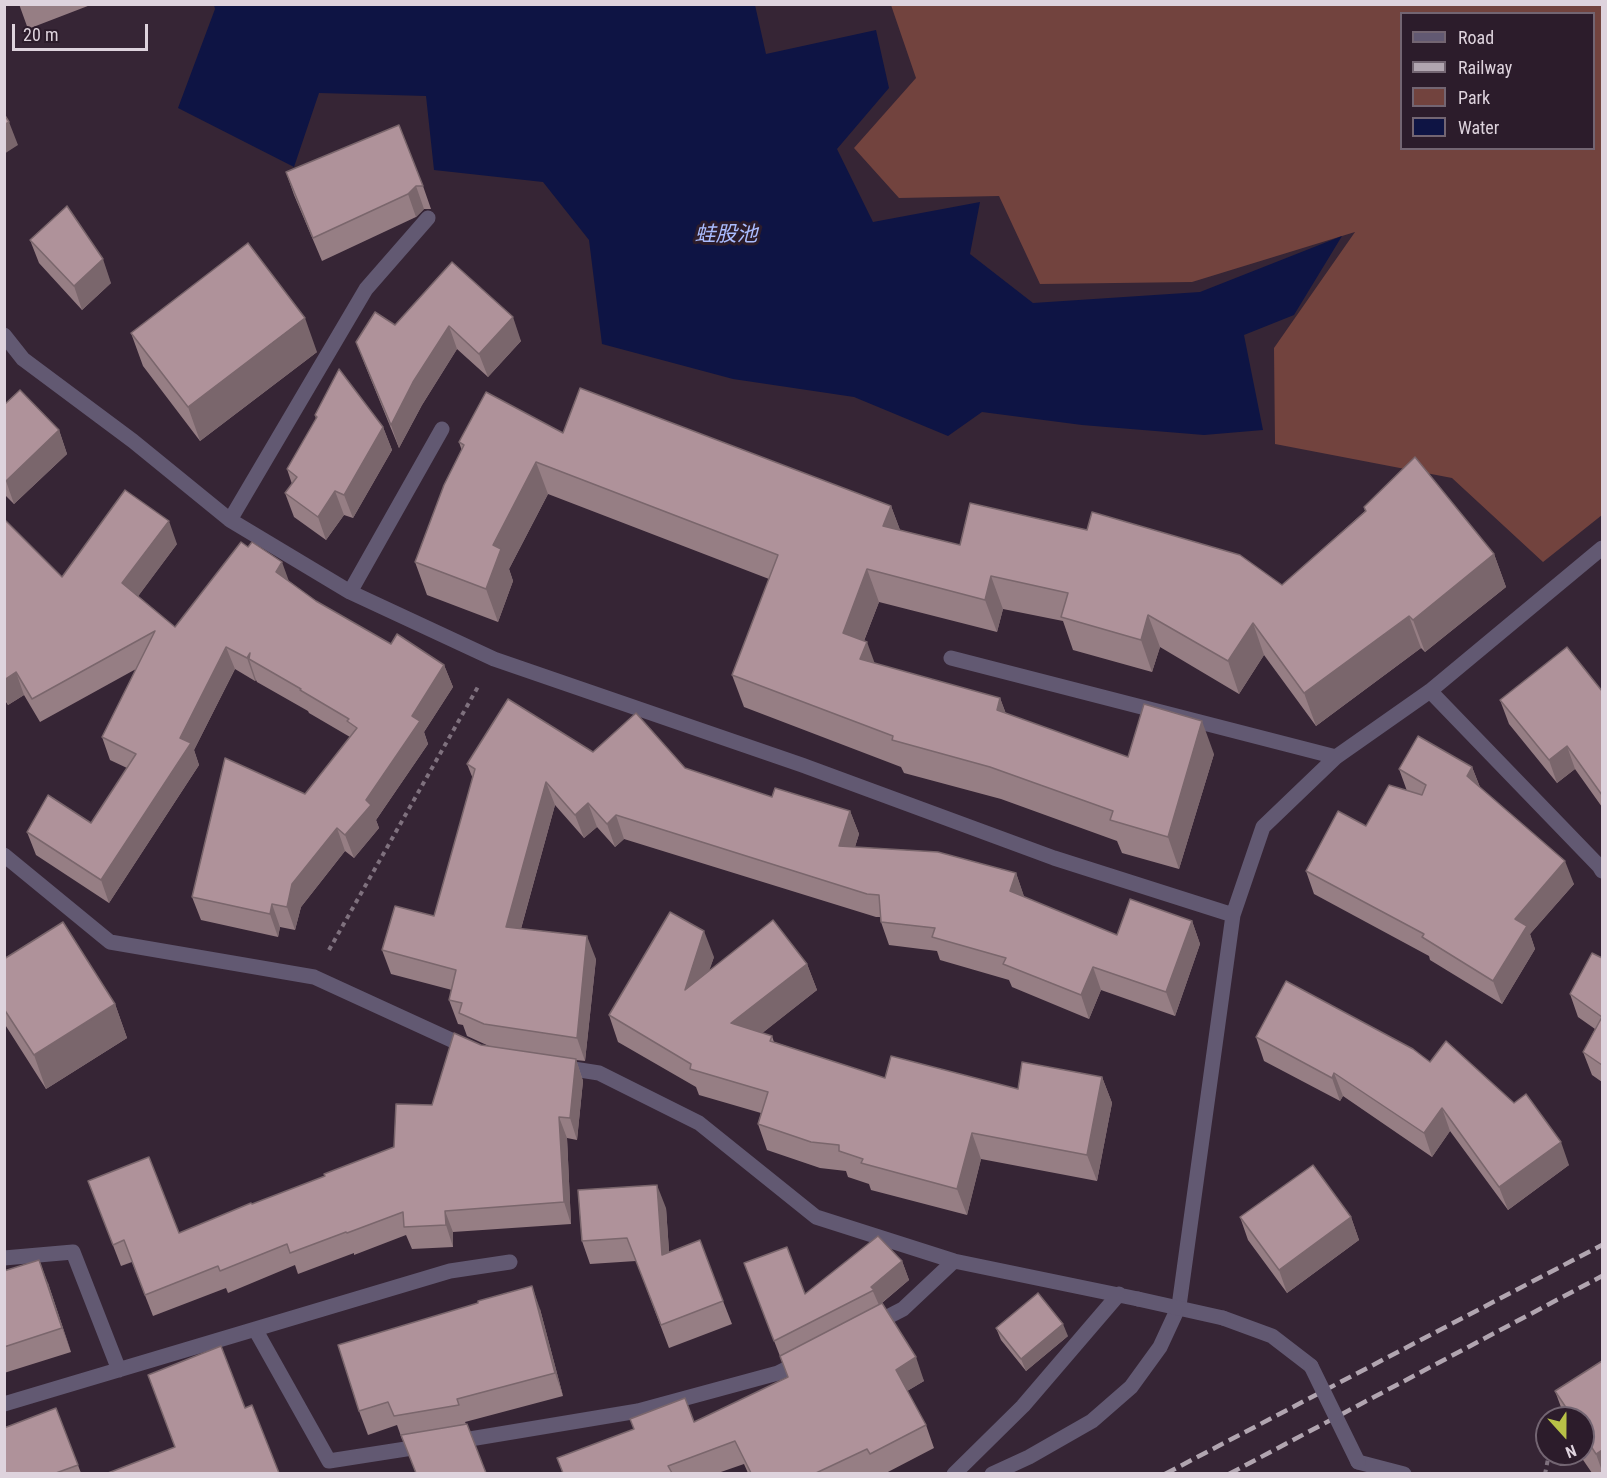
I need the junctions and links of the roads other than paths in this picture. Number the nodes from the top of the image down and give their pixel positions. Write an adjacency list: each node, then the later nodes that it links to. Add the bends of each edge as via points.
1 (428, 218): 4 (street, via 366,289)
2 (4, 335): 4 (street, via 23,359)
3 (442, 429): 6 (street)
4 (230, 520): 6 (street)
5 (1602, 548): 8 (street)
6 (350, 592): 12 (street, via 494,658 1054,858)
7 (951, 658): 9 (street)
8 (1430, 691): 9 (street); 11 (street)
9 (1336, 758): 12 (street, via 1263,827)
10 (4, 855): 13 (street, via 110,942 314,976)
11 (1602, 871)
12 (1233, 915): 25 (street, via 1179,1306 1160,1347 1131,1387 1092,1421)
13 (480, 1053)
14 (545, 1065): 16 (street, via 599,1073 699,1123 816,1217)
15 (4, 1258): 22 (street, via 73,1252)
16 (954, 1261): 18 (street); 20 (street, via 903,1309)
17 (510, 1262): 19 (street, via 450,1271)
18 (1119, 1294): 24 (street, via 1023,1406); 26 (street, bridge, via 1223,1318 1272,1336 1311,1366 1358,1462)
19 (255, 1329): 21 (street, via 329,1461 638,1412 778,1373); 22 (street)
20 (864, 1329)
21 (816, 1354)
22 (119, 1370): 23 (street)
23 (4, 1404)
24 (954, 1473)
25 (992, 1473)
26 (1404, 1473)

